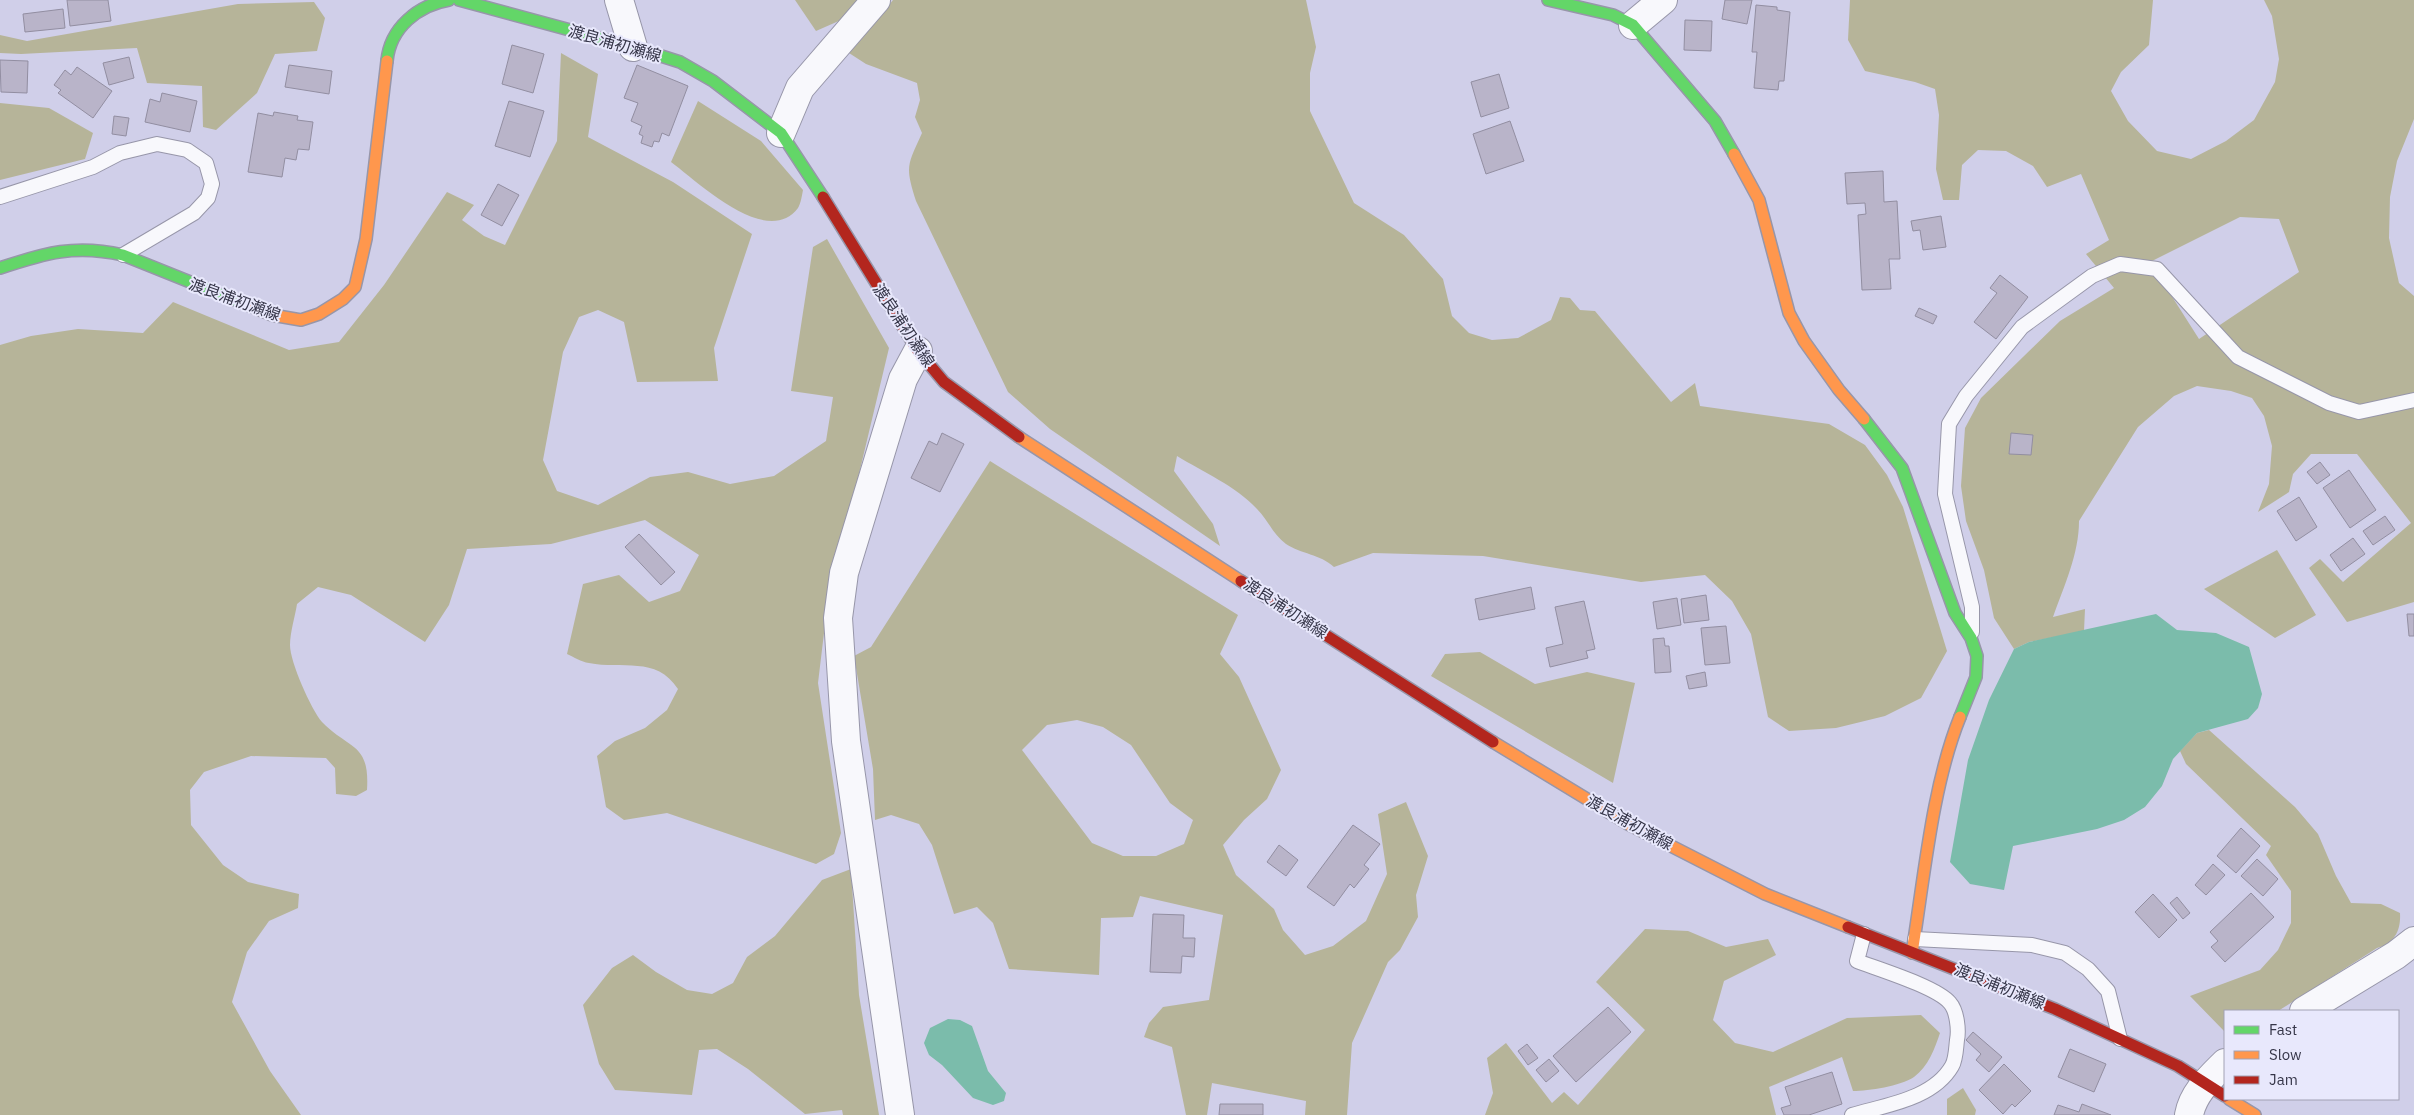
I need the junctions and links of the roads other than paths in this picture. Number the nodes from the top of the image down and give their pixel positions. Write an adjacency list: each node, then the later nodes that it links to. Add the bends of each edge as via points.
1 (439, 0): 11 (main road, 渡良浦初瀬線, via 408,17 388,48 366,239 355,287 343,299 319,314 301,320 272,316)
2 (459, 0): 8 (main road, 渡良浦初瀬線)
3 (619, 0): 8 (street)
4 (876, 0): 9 (street, via 800,88)
5 (1548, 0): 7 (main road, via 1614,15)
6 (1663, 0): 7 (street)
7 (1633, 25): 15 (main road, via 1715,121 1755,192 1789,313 1838,390 1902,468 1955,613)
8 (633, 47): 9 (main road, 渡良浦初瀬線, via 680,62)
9 (781, 133): 13 (main road, 渡良浦初瀬線, via 838,219)
10 (0, 197): 11 (lane, via 93,167 120,153 157,144 187,150 206,163 212,184 208,198 194,213)
11 (123, 255): 12 (main road, 渡良浦初瀬線, via 98,248 64,248)
12 (0, 268)
13 (918, 351): 16 (main road, 渡良浦初瀬線, via 944,382 1004,427 1460,722 1628,824 1765,894); 24 (street, via 903,379 844,573 838,618 846,740)
14 (2414, 400): 15 (lane, via 2359,412 2329,403 2238,358 2157,269 2120,264 2092,276 2022,327 1966,396 1949,424 1945,494 1972,607)
15 (1971, 638): 18 (main road, via 1977,656 1976,677 1951,739 1936,807)
16 (1864, 934): 18 (main road, 渡良浦初瀬線); 25 (lane, via 1857,961 1934,992 1950,1004 1958,1035 1953,1064 1938,1084 1908,1098)
17 (2414, 941): 19 (street)
18 (1914, 946): 20 (main road, 渡良浦初瀬線); 20 (lane, via 2032,945 2064,953 2088,969 2108,991)
19 (2306, 1010)
20 (2120, 1039): 22 (main road, 渡良浦初瀬線, via 2178,1066)
21 (2224, 1066): 22 (street)
22 (2215, 1090): 26 (street, via 2191,1104)
23 (2231, 1100): 27 (main road)
24 (900, 1115)
25 (1852, 1115)
26 (2189, 1115)
27 (2255, 1115)

